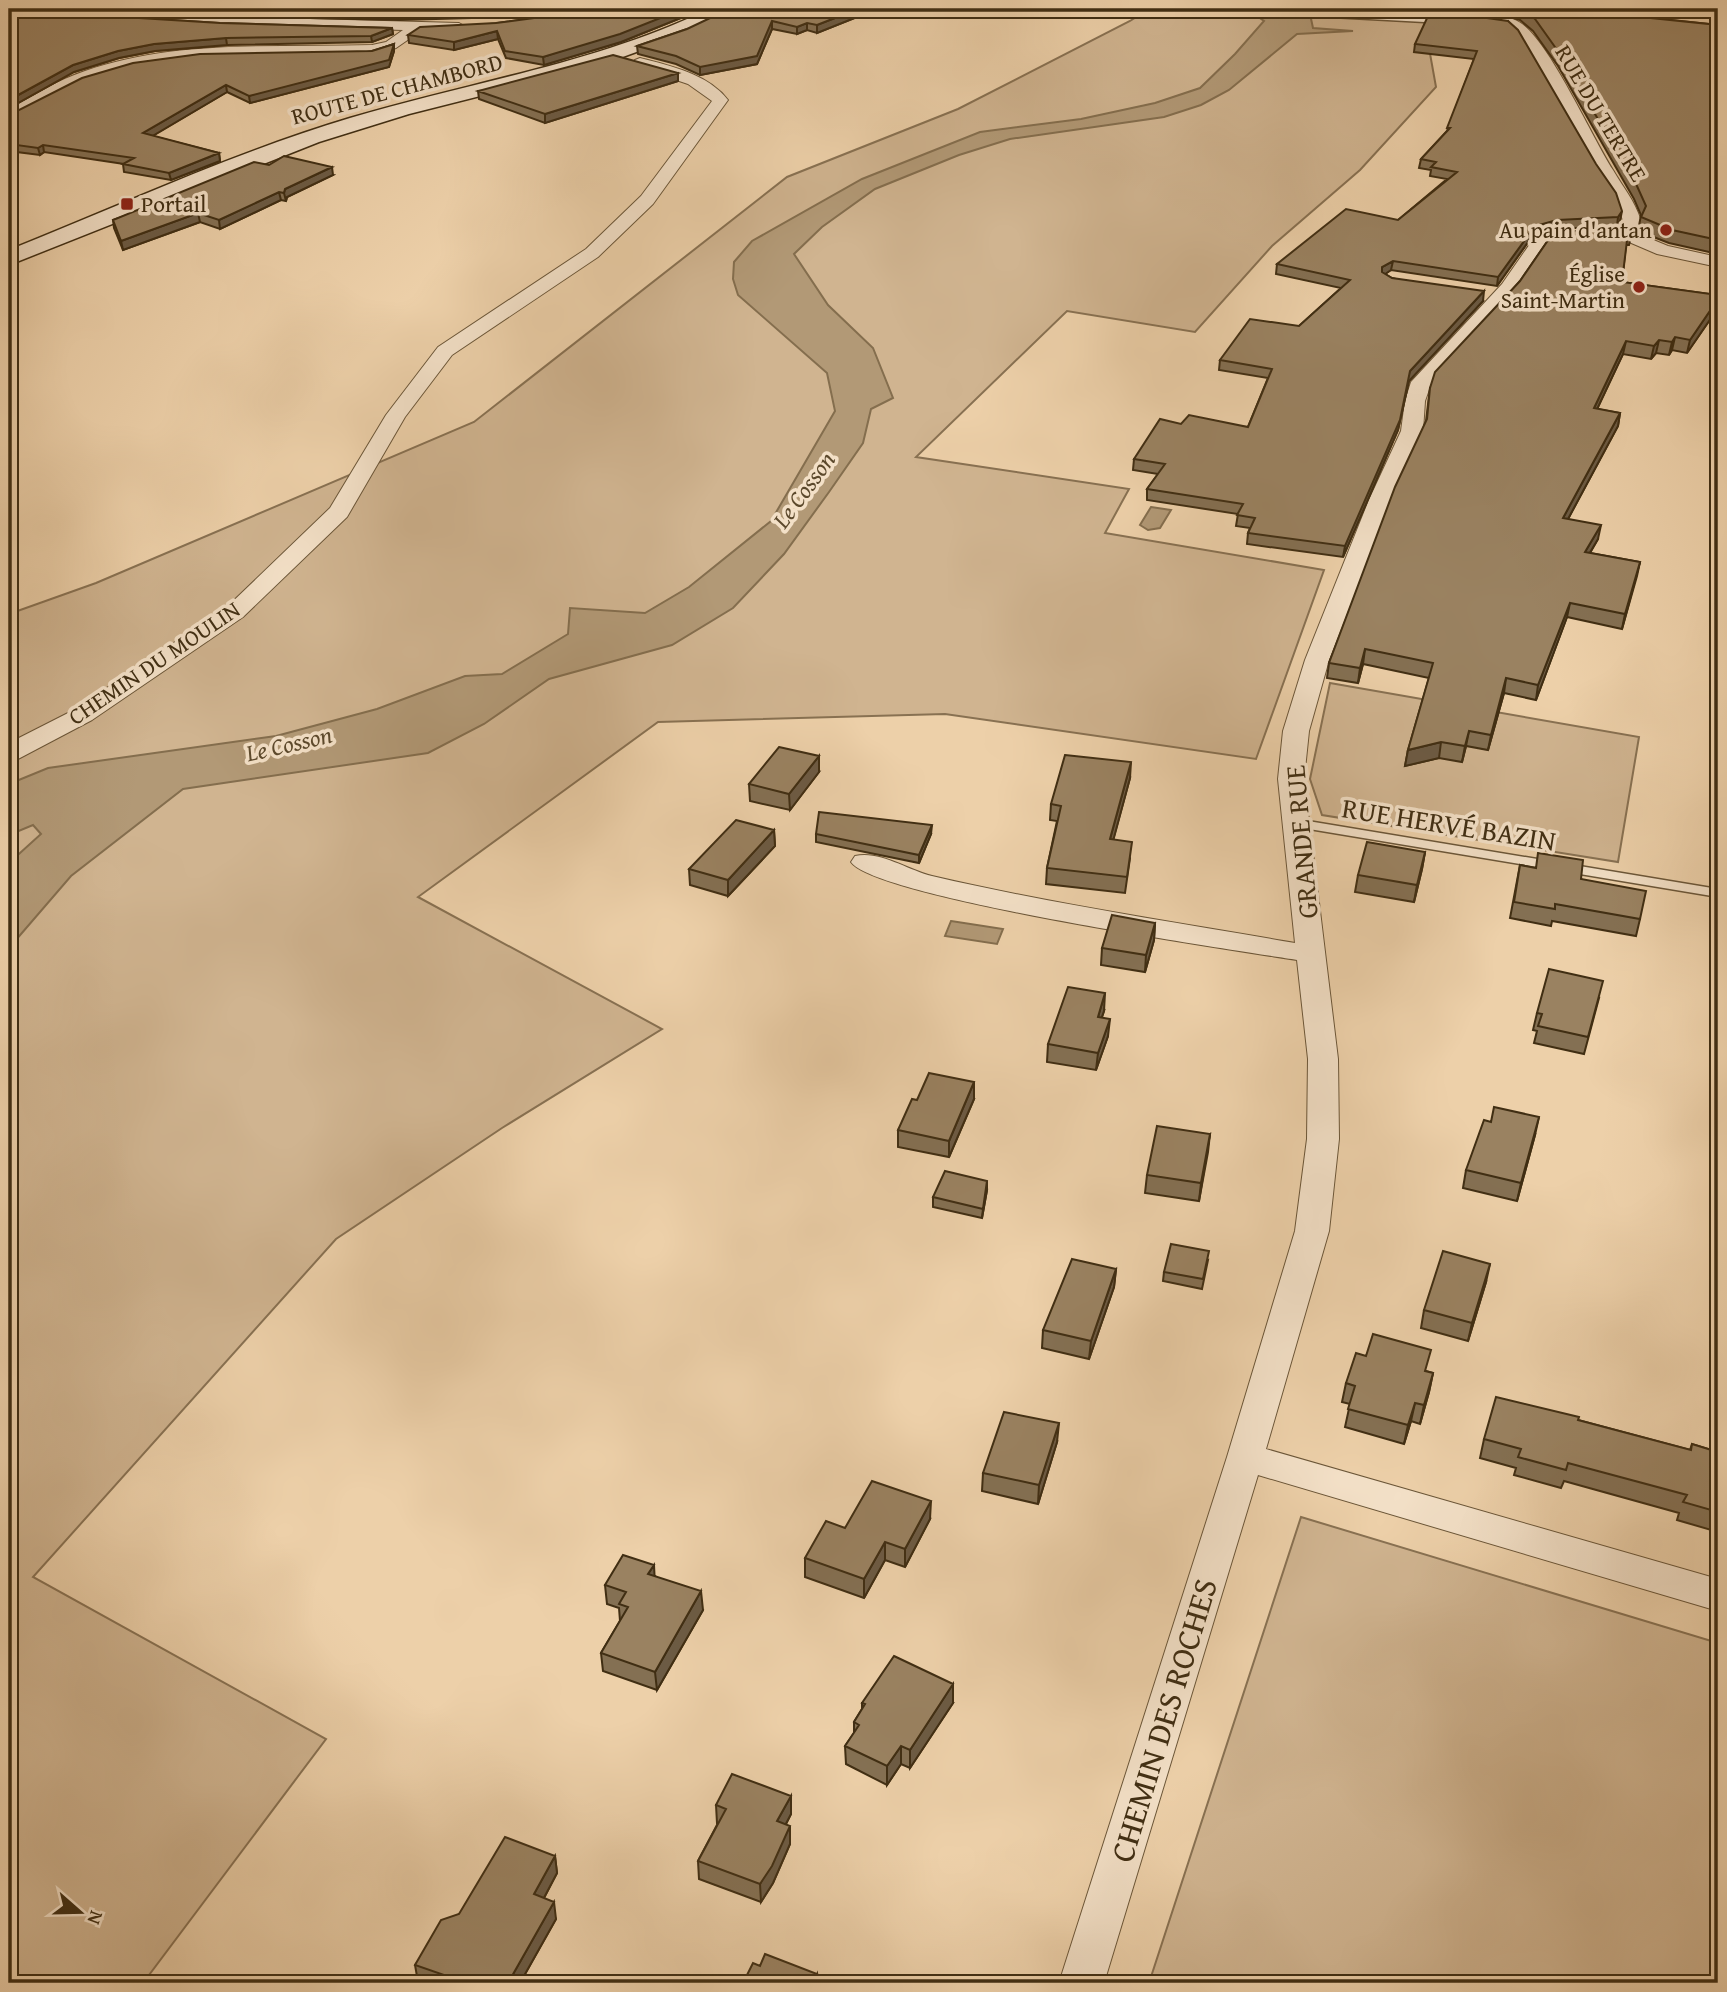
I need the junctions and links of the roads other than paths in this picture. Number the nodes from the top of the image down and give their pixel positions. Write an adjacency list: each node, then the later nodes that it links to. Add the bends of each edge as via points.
1 (331, 9): 7 (street)
2 (723, 9): 10 (main road, ROUTE DE CHAMBORD, via 683,30)
3 (1416, 9): 12 (street, RUE DU TERTRE, via 1517,18 1626,201 1632,221)
4 (1315, 15): 6 (lane)
5 (141, 18): 7 (street)
6 (1469, 21)
7 (316, 23): 9 (street)
8 (470, 26): 9 (street)
9 (416, 28): 11 (street, via 391,45 373,50 195,54 128,63 97,71)
10 (613, 56): 13 (main road, ROUTE DE CHAMBORD, via 354,123); 17 (street, CHEMIN DU MOULIN, via 691,79 720,100 647,200 592,253 445,351 396,415 339,512 235,611 83,715)
11 (9, 115)
12 (1624, 234): 14 (street, via 1663,250); 16 (street, GRANDE RUE, via 1555,237 1540,242)
13 (9, 258)
14 (1718, 262)
15 (1478, 291): 16 (street)
16 (1503, 295): 18 (street, GRANDE RUE, via 1421,382 1412,431 1317,660 1296,731 1290,779)
17 (9, 753)
18 (1296, 823): 20 (lane, RUE HERVÉ BAZIN); 21 (street, GRANDE RUE)
19 (865, 862): 21 (street, via 902,877 1020,905)
20 (1718, 892)
21 (1311, 954): 22 (street, GRANDE RUE, via 1323,1059 1323,1139 1312,1231)
22 (1245, 1457): 23 (street); 24 (street, CHEMIN DES ROCHES)
23 (1718, 1595)
24 (1081, 1983)

